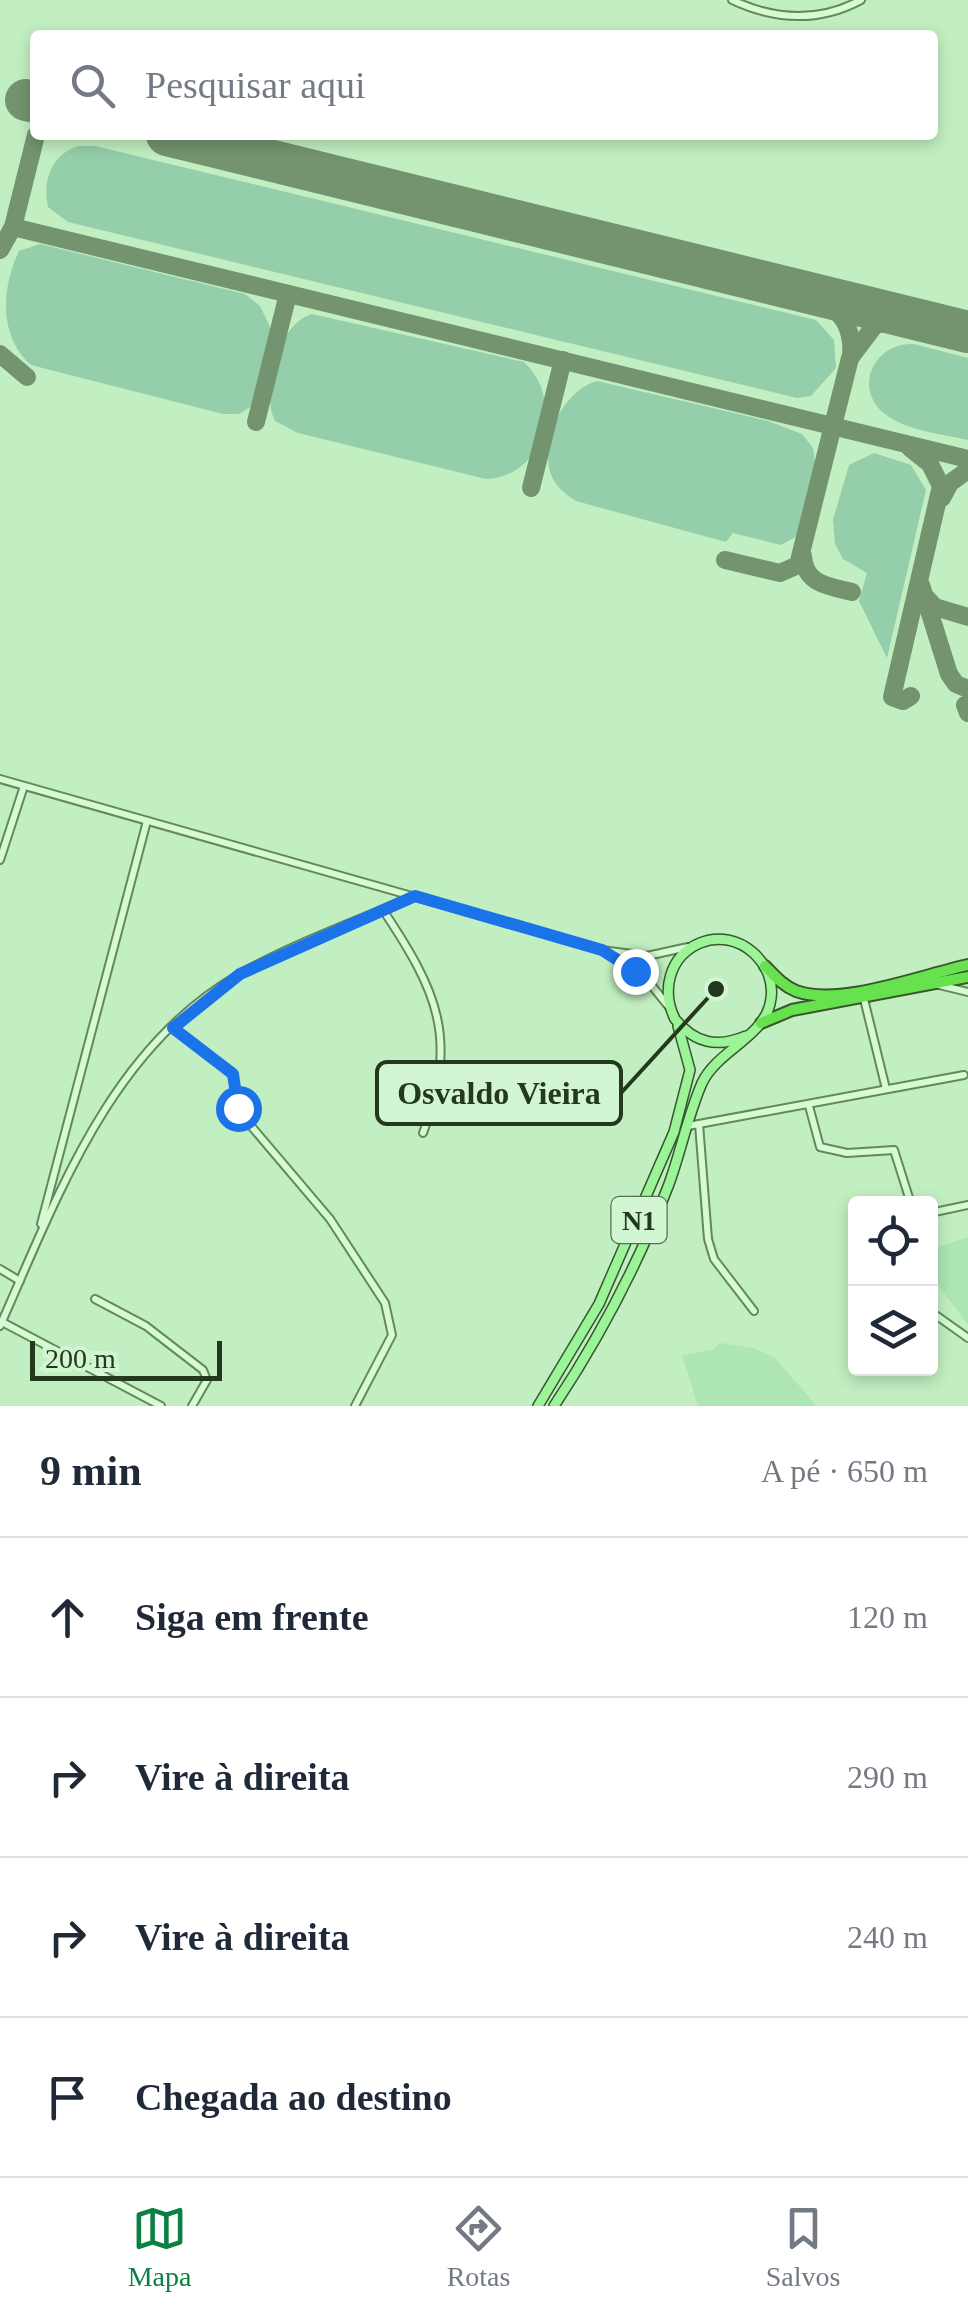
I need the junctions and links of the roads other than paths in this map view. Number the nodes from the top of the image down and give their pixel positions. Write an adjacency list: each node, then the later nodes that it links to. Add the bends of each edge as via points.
1 (732, 0): 2 (street, via 800,17)
2 (861, 0)
3 (0, 778): 4 (street)
4 (24, 786): 5 (street); 6 (street)
5 (147, 821): 7 (street); 29 (street)
6 (0, 860)
7 (415, 896): 8 (street); 10 (street)
8 (384, 910): 19 (street, via 240,974); 25 (street, via 438,1016 442,1075)
9 (696, 945): 10 (street, via 647,956); 12 (main road, via 729,940); 17 (main road, via 676,962 669,979)
10 (602, 950): 17 (street, via 644,976)
11 (968, 965): 12 (highway, via 822,994 795,990)
12 (765, 966): 18 (main road, via 771,993)
13 (968, 976): 14 (highway)
14 (933, 984): 15 (street); 16 (highway)
15 (968, 992)
16 (864, 1000): 18 (highway, via 792,1010); 22 (street)
17 (673, 1014): 20 (main road, via 701,1041 730,1043); 40 (main road, N1, via 690,1070 674,1132 599,1304)
18 (761, 1023): 20 (main road)
19 (173, 1028): 29 (street, via 118,1089); 39 (street, via 233,1074 240,1113 330,1219 385,1303 392,1334)
20 (746, 1036): 24 (main road, N1, via 711,1069)
21 (964, 1075): 22 (street)
22 (886, 1089): 23 (street)
23 (809, 1106): 24 (street); 26 (street, via 820,1148 894,1150)
24 (693, 1125): 33 (street, via 714,1259); 41 (main road, N1, via 640,1254)
25 (422, 1133)
26 (908, 1196)
27 (968, 1205): 28 (street)
28 (938, 1211)
29 (36, 1240): 31 (street)
30 (0, 1269): 31 (street)
31 (20, 1281): 35 (street)
32 (95, 1299): 38 (street, via 146,1326 204,1370 207,1380)
33 (754, 1311)
34 (938, 1317): 36 (street)
35 (1, 1324): 37 (street)
36 (968, 1338)
37 (162, 1406)
38 (192, 1406)
39 (355, 1406)
40 (538, 1406)
41 (554, 1406)

